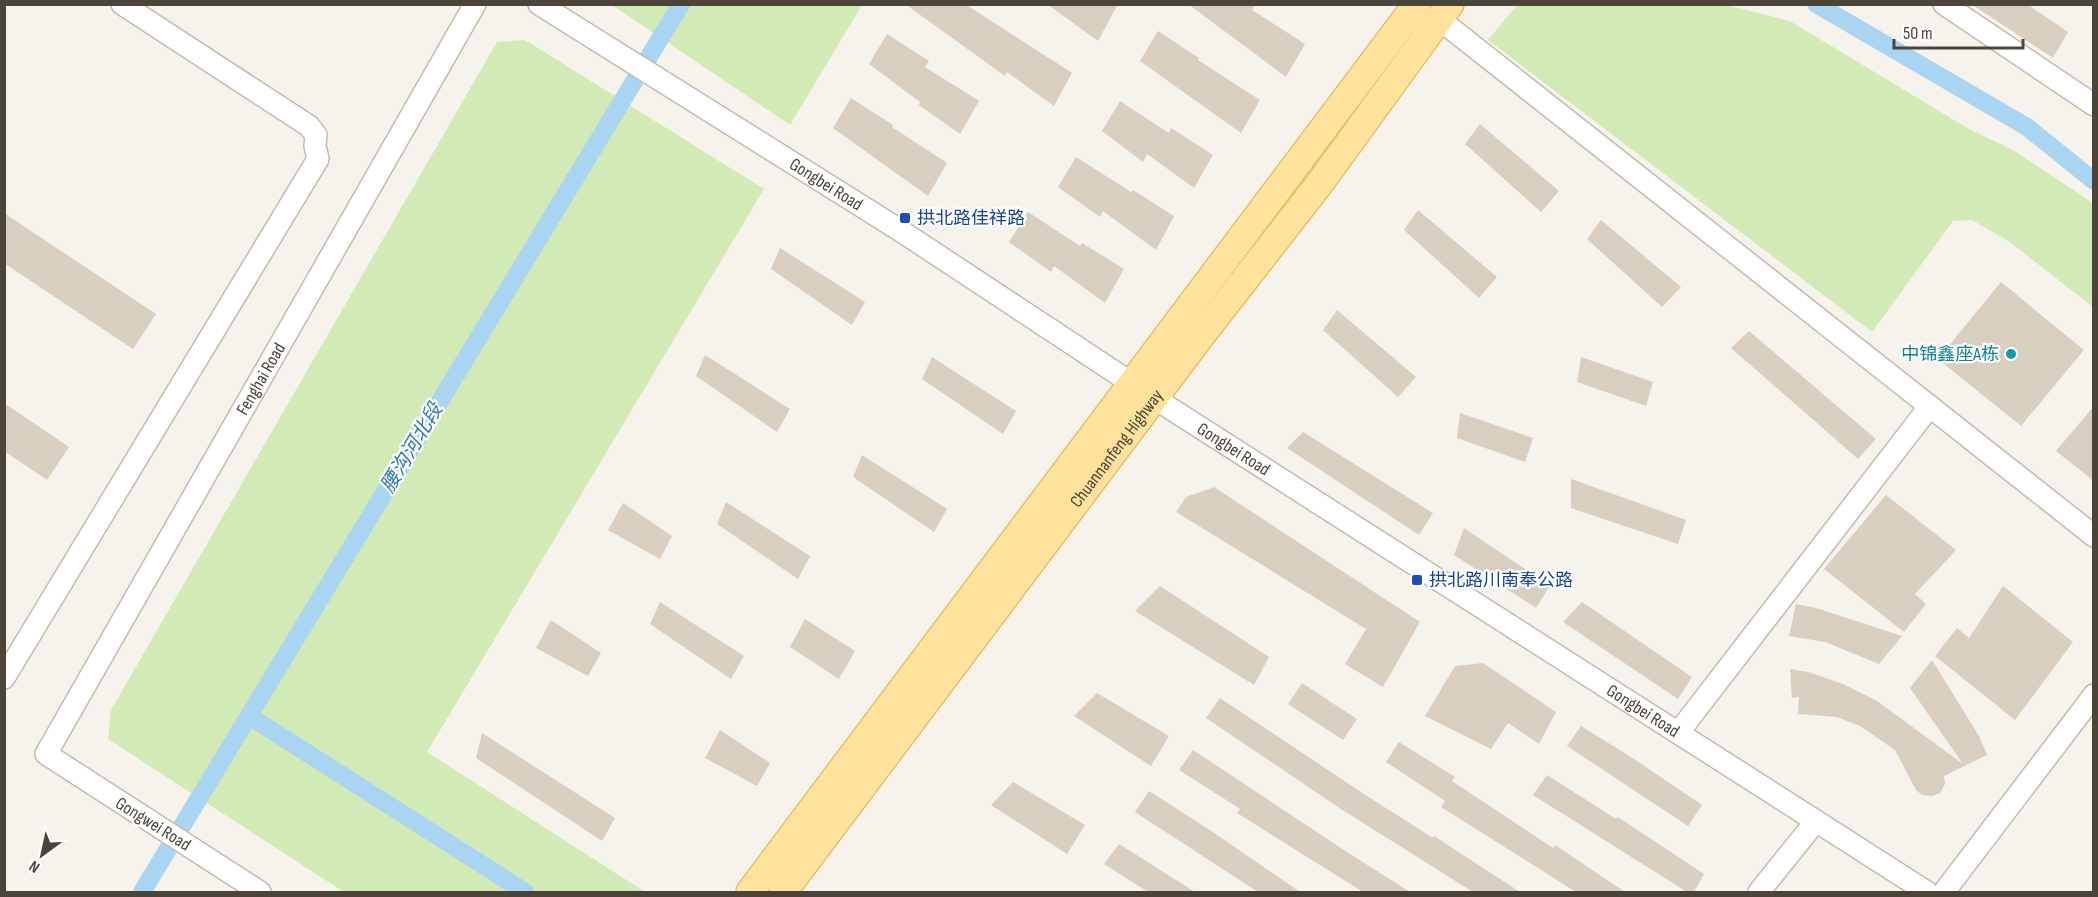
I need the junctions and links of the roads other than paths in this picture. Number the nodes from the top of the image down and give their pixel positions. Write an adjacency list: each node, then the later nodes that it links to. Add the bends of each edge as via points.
1 (122, 4): 11 (street, via 309,126 316,135 318,159)
2 (475, 4): 14 (street, Fenghai Road)
3 (540, 4): 8 (street, Gongbei Road, via 898,229)
4 (1417, 4): 8 (main road, Chuannanfeng Highway)
5 (1944, 4): 7 (street)
6 (1445, 12): 8 (main road, Chuannanfeng Highway, via 1320,183); 9 (street)
7 (2094, 105)
8 (1143, 391): 13 (street, Gongbei Road); 17 (main road, Chuannanfeng Highway); 18 (main road, Chuannanfeng Highway)
9 (1930, 406): 10 (street); 13 (street)
10 (2094, 536)
11 (4, 678)
12 (2094, 695): 21 (street)
13 (1678, 733): 15 (street, Gongbei Road)
14 (46, 754): 16 (street, Gongwei Road)
15 (1816, 821): 19 (street); 20 (street, Gongbei Road)
16 (260, 892)
17 (750, 892)
18 (783, 892)
19 (1759, 892)
20 (1927, 892)
21 (1944, 892)

